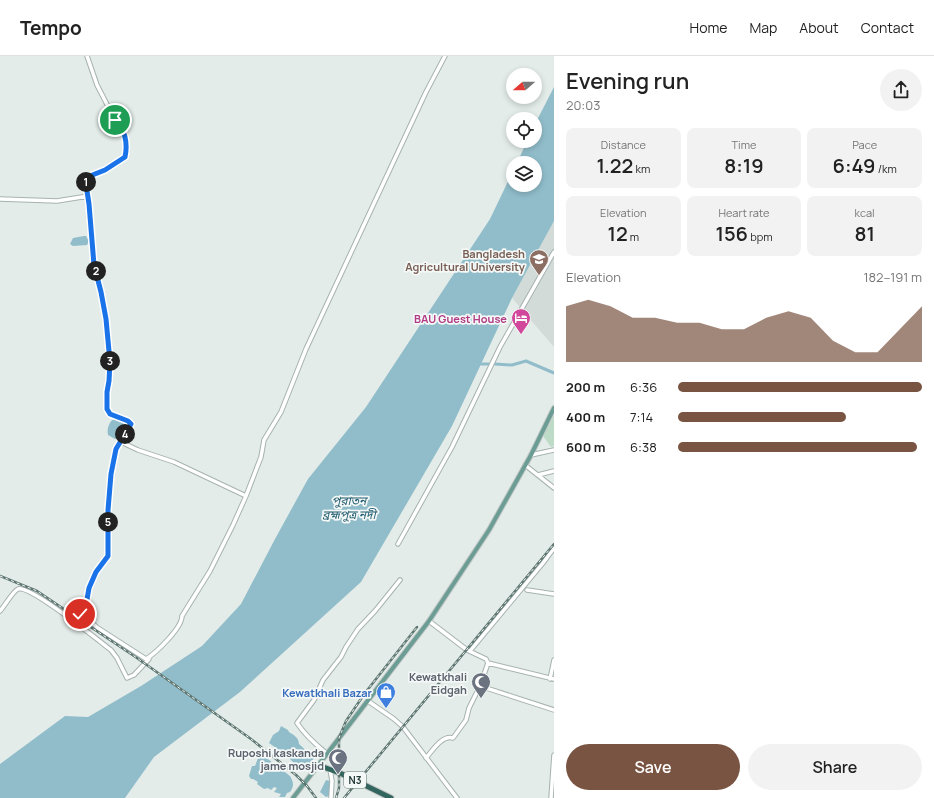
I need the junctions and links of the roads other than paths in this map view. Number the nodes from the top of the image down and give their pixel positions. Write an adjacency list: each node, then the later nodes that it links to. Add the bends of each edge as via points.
1 (87, 56): 3 (street, via 97,85 115,120 122,126 126,147 125,157 105,170 85,178)
2 (445, 56): 14 (street, via 306,348 280,412 264,440 261,457)
3 (88, 196): 4 (street, via 57,201); 7 (street, via 94,265 109,345 107,409 110,414 131,424)
4 (0, 199)
5 (554, 252): 15 (street, via 500,348 452,447)
6 (554, 408): 9 (main road)
7 (121, 442): 14 (street, via 174,462); 23 (street, via 116,449 111,474 108,556 96,572 89,588 86,605 80,614 136,654 146,659)
8 (554, 450): 9 (street)
9 (531, 455): 10 (main road)
10 (525, 465): 12 (street); 21 (main road, via 489,530)
11 (554, 471): 12 (street)
12 (538, 475): 13 (street)
13 (554, 488)
14 (246, 496): 23 (street, via 234,525 182,616 182,621)
15 (398, 544)
16 (554, 548): 22 (street)
17 (400, 580): 30 (street, via 358,629 297,723)
18 (527, 590): 19 (street)
19 (554, 594)
20 (0, 611): 23 (street, via 18,589 47,602 111,650 127,678 134,675)
21 (429, 621): 22 (street); 28 (main road)
22 (470, 651): 25 (street)
23 (153, 655)
24 (554, 660): 26 (street)
25 (488, 663): 26 (street); 27 (street)
26 (552, 679)
27 (480, 686): 29 (street); 32 (street, via 468,708 466,720 453,738 444,738)
28 (368, 701): 30 (main road); 32 (street, via 403,727)
29 (554, 708)
30 (326, 754): 33 (main road)
31 (554, 755): 39 (street)
32 (426, 758): 38 (street)
33 (318, 765): 34 (highway, N3); 35 (main road)
34 (330, 769): 36 (street); 37 (highway, N3)
35 (293, 798)
36 (331, 798)
37 (391, 798)
38 (457, 798)
39 (551, 798)

